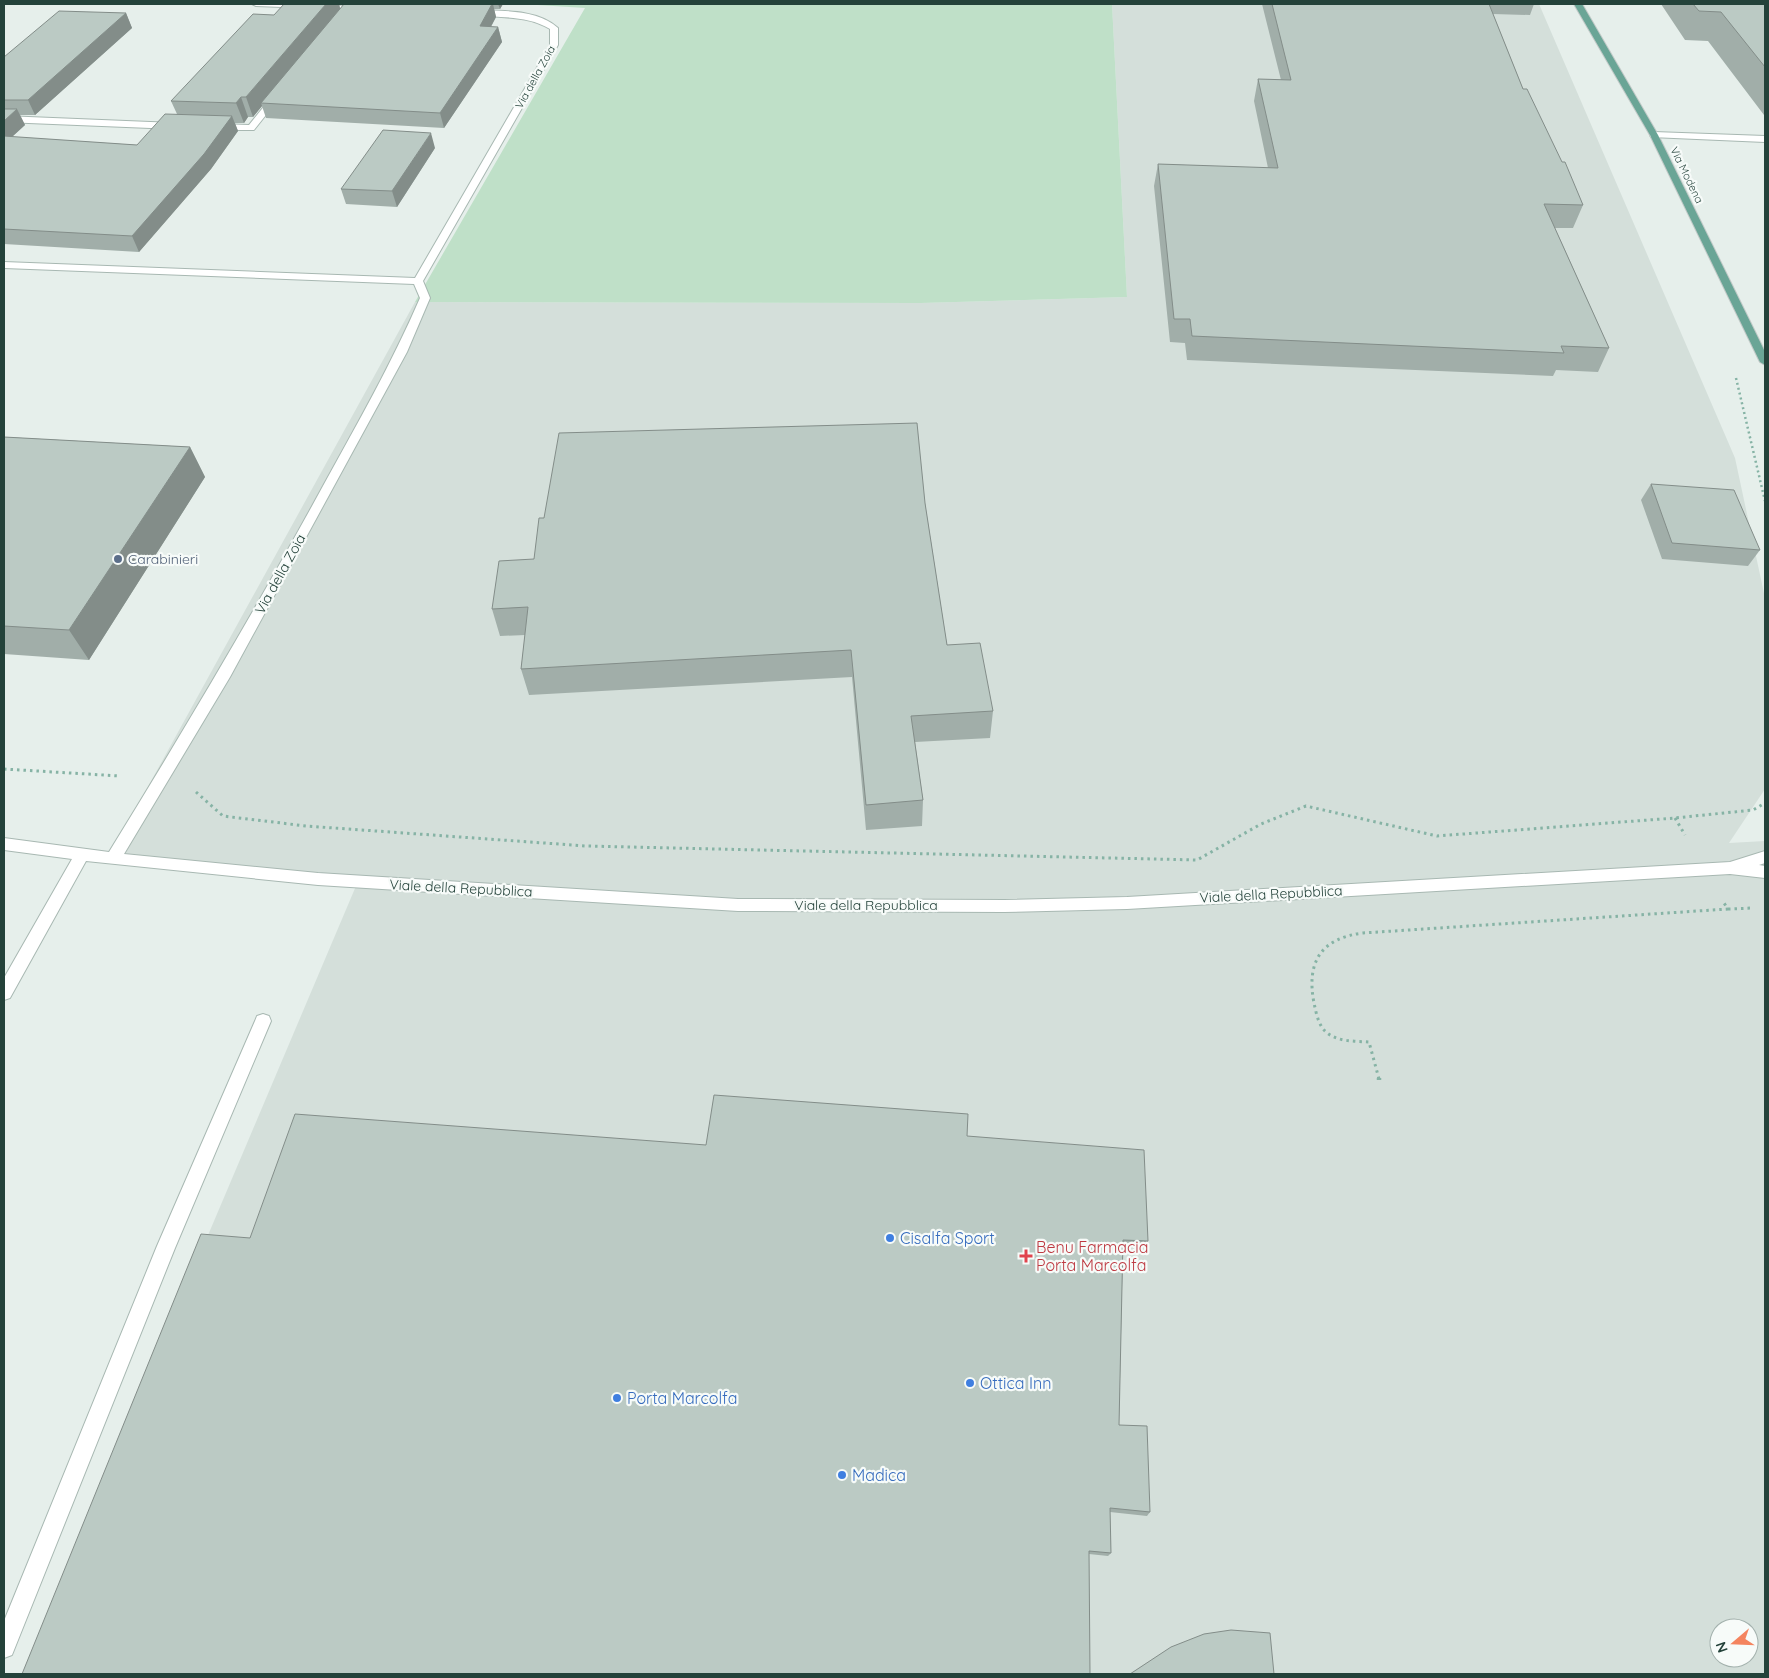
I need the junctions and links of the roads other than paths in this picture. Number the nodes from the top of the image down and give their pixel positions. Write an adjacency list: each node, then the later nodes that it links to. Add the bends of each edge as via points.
1 (256, 4): 3 (street)
2 (1578, 4): 11 (main road, Via Modena)
3 (351, 8): 4 (street); 6 (street)
4 (371, 8)
5 (461, 12): 14 (street, Via della Zoia, via 517,14 544,21 554,28 554,45)
6 (345, 15)
7 (282, 91): 10 (street, via 250,128)
8 (4, 119): 9 (street)
9 (181, 126)
10 (211, 127)
11 (1654, 135): 12 (street); 15 (main road, Via Modena)
12 (1765, 139)
13 (4, 265): 14 (street)
14 (418, 281): 19 (street, Via della Zoia, via 425,298 402,352 232,660)
15 (1765, 362)
16 (4, 844): 17 (street, Viale della Repubblica)
17 (82, 855): 19 (street, Viale della Repubblica); 22 (street)
18 (1765, 856): 20 (street, Viale della Repubblica)
19 (113, 859): 20 (street, Viale della Repubblica, via 318,879 738,905 1127,903)
20 (1730, 868): 21 (street, Viale della Repubblica)
21 (1765, 872)
22 (4, 993)
23 (263, 1021): 24 (street, via 166,1246)
24 (4, 1647)

